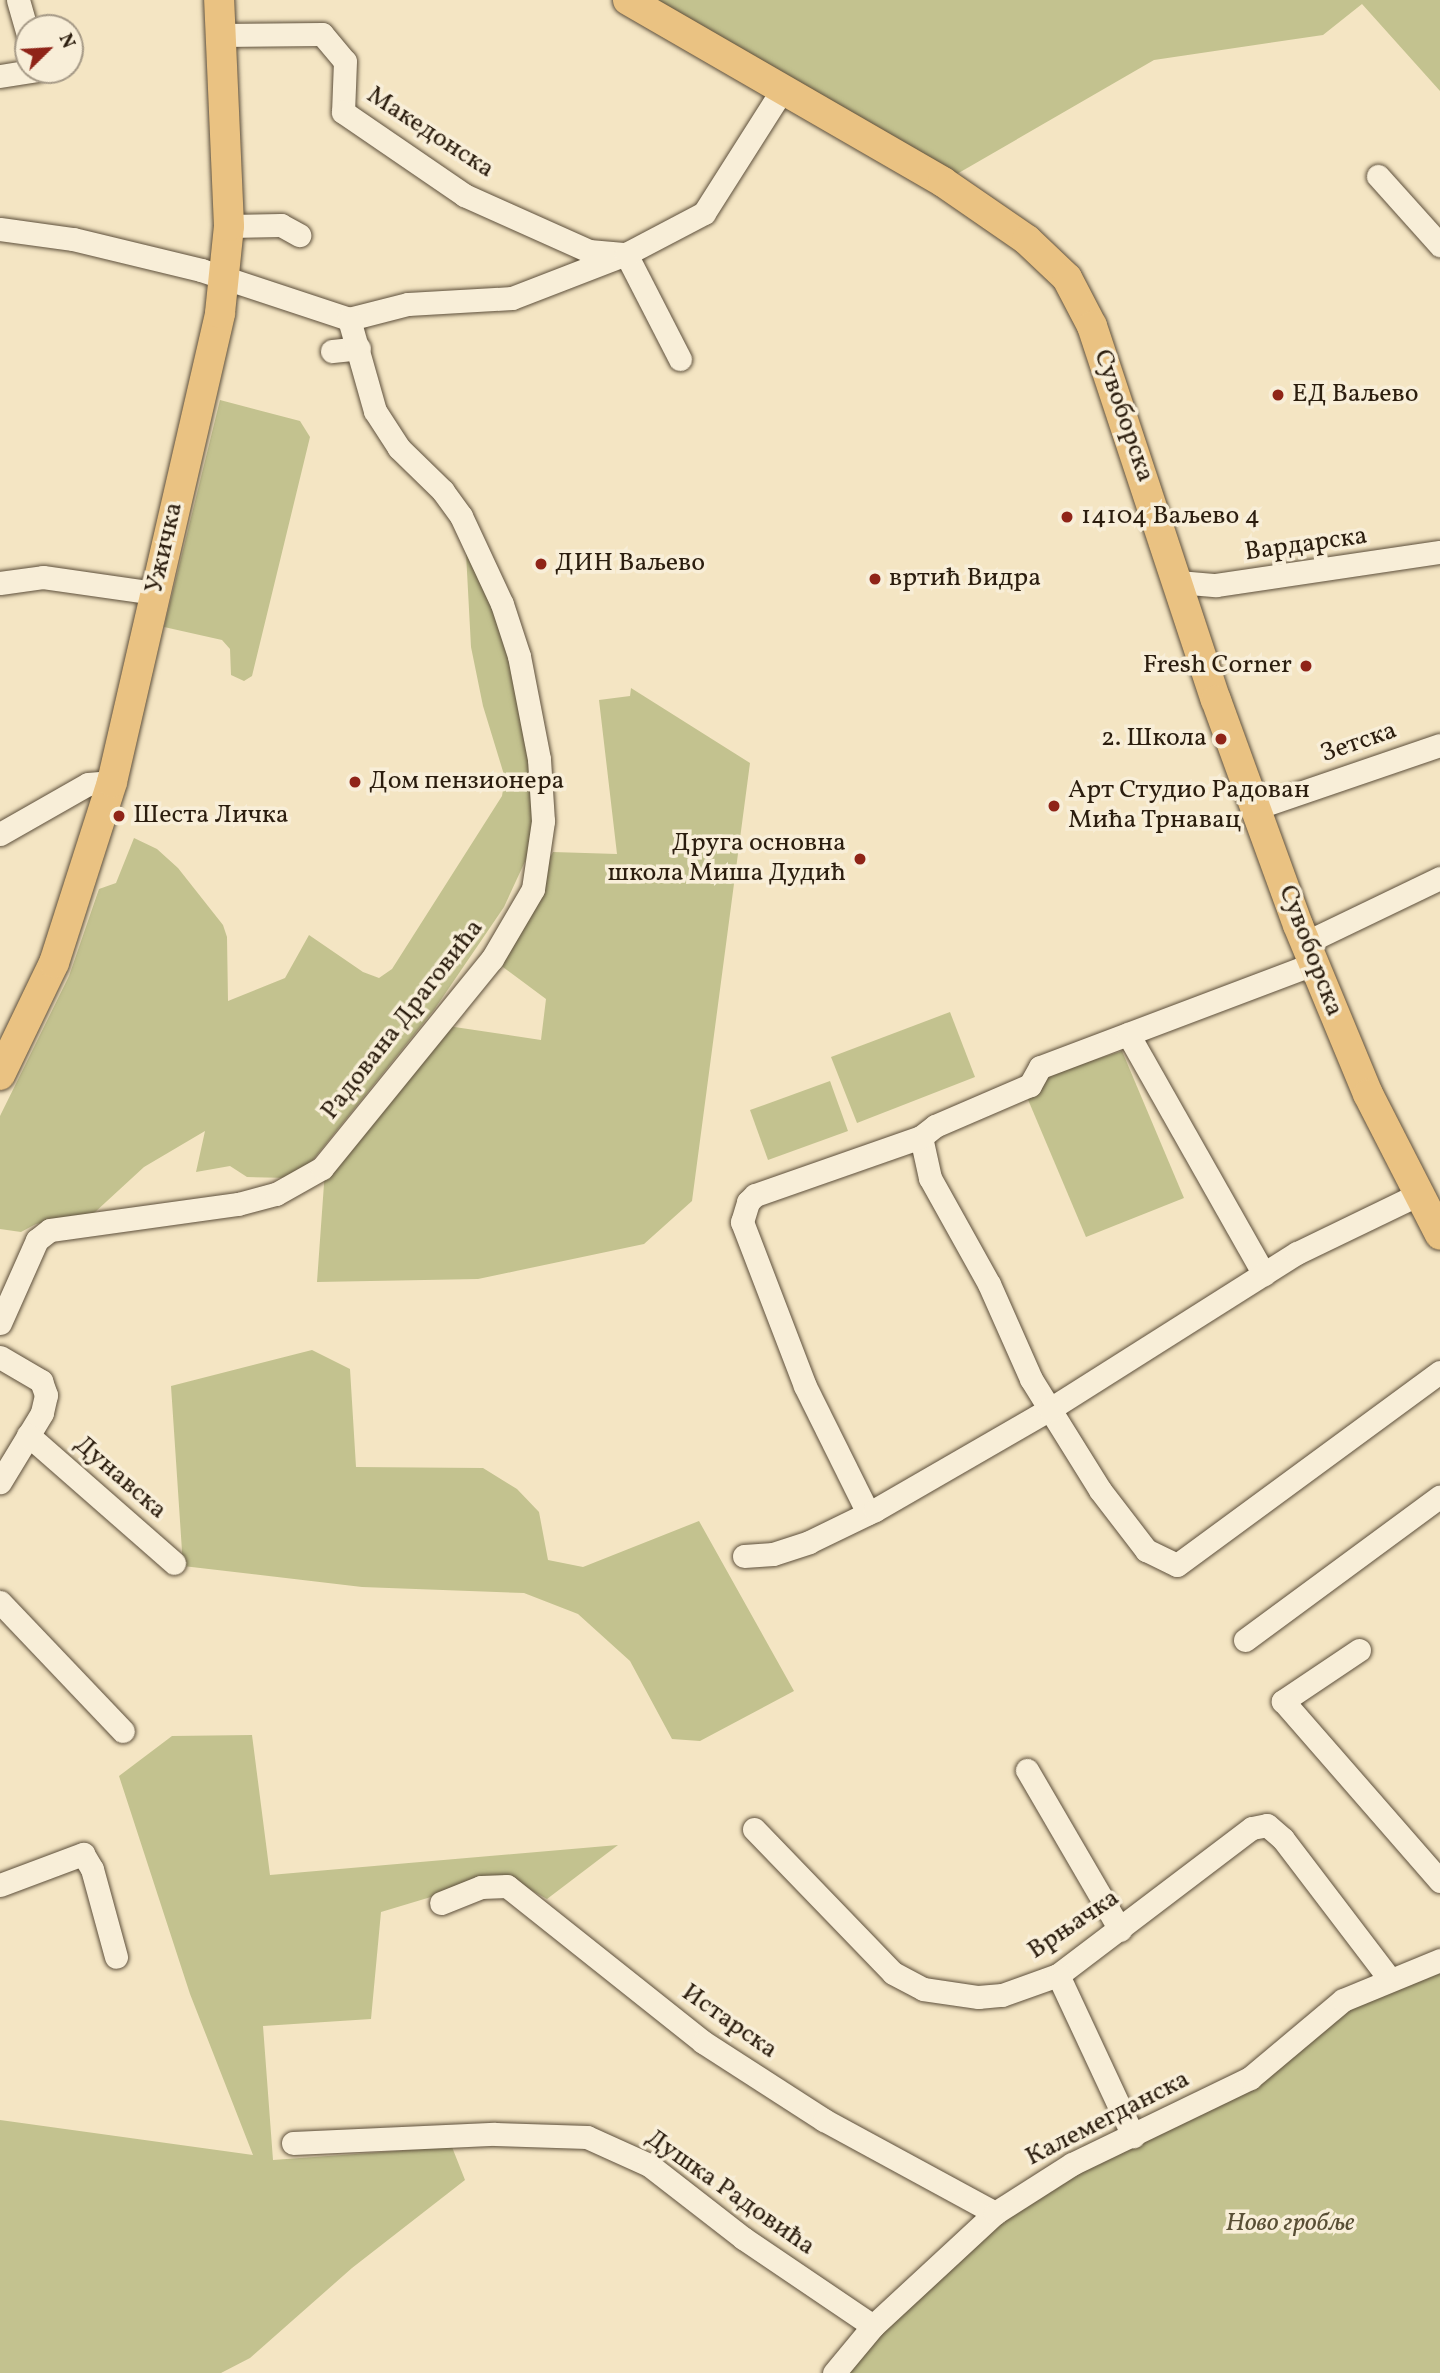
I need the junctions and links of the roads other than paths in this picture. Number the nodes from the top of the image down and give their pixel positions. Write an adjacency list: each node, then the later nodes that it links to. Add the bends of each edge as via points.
1 (219, 0): 3 (main road, Ужичка)
2 (628, 0): 4 (main road, Сувоборска)
3 (221, 35): 6 (main road, Ужичка); 10 (street, Македонска, via 322,34 345,61 344,112 358,125 464,195 589,251)
4 (782, 90): 10 (street, via 704,213); 17 (main road, Сувоборска, via 986,210 1067,278 1092,326)
5 (1378, 176): 9 (street)
6 (229, 226): 8 (street, via 281,225); 11 (main road, Ужичка)
7 (0, 229): 11 (street, via 73,239)
8 (299, 235)
9 (1440, 246)
10 (626, 254): 12 (street, via 512,298 408,304); 15 (street)
11 (226, 280): 12 (street); 19 (main road, Ужичка)
12 (349, 319): 13 (street, Радована Драговића)
13 (359, 348): 14 (street); 32 (street, Радована Драговића, via 363,382 375,411 398,448 443,491 461,516 501,600 530,711 543,821 533,890 492,959 322,1168 276,1194 238,1204 50,1230 37,1240)
14 (332, 351)
15 (680, 359)
16 (1440, 552): 17 (street, Вардарска, via 1216,585)
17 (1178, 582): 22 (main road, Сувоборска)
18 (0, 583): 19 (street, via 43,577)
19 (154, 593): 21 (main road, Ужичка)
20 (1440, 745): 22 (street, Зетска)
21 (112, 782): 23 (street, via 88,784); 27 (main road, Ужичка, via 54,963)
22 (1256, 808): 25 (main road, Сувоборска)
23 (0, 834)
24 (1440, 878): 25 (street)
25 (1309, 954): 26 (street); 29 (main road, Сувоборска)
26 (1128, 1034): 28 (street, via 1040,1067 1030,1085 935,1126); 31 (street)
27 (0, 1075)
28 (921, 1137): 35 (street, via 930,1178); 39 (street, via 755,1195 741,1222 806,1386)
29 (1417, 1195): 30 (main road, Сувоборска); 31 (street)
30 (1440, 1235)
31 (1264, 1274): 35 (street)
32 (0, 1323)
33 (0, 1357): 36 (street, via 41,1381 45,1389 42,1413)
34 (1440, 1372): 35 (street, via 1177,1565 1146,1550 1100,1490)
35 (1050, 1409): 39 (street)
36 (28, 1435): 37 (street); 41 (street, Дунавска)
37 (0, 1482)
38 (1440, 1496): 43 (street)
39 (868, 1513): 40 (street, via 809,1542)
40 (744, 1556)
41 (174, 1563)
42 (0, 1602): 45 (street)
43 (1245, 1640)
44 (1359, 1650): 48 (street, via 1283,1701)
45 (123, 1731)
46 (1027, 1770): 51 (street)
47 (754, 1829): 54 (street, Врњачка, via 870,1953 907,1982 954,1996 978,1997 1002,1995)
48 (1440, 1881)
49 (0, 1885): 52 (street, via 83,1854 92,1869)
50 (441, 1903): 58 (street, Истарска, via 481,1887 507,1886 703,2042 824,2120)
51 (1120, 1930): 54 (street, Врњачка); 55 (street, Врњачка, via 1252,1828 1267,1825 1283,1839)
52 (116, 1957)
53 (1440, 1960): 55 (street, Калемегданска)
54 (1058, 1975): 56 (street)
55 (1389, 1978): 56 (street, Калемегданска, via 1343,2000 1250,2078)
56 (1133, 2136): 58 (street, Калемегданска, via 1072,2164)
57 (293, 2143): 59 (street, Душка Радовића, via 495,2134 587,2137 649,2165 743,2238)
58 (995, 2213): 59 (street, Калемегданска)
59 (873, 2326): 60 (street, Калемегданска)
60 (834, 2373)

